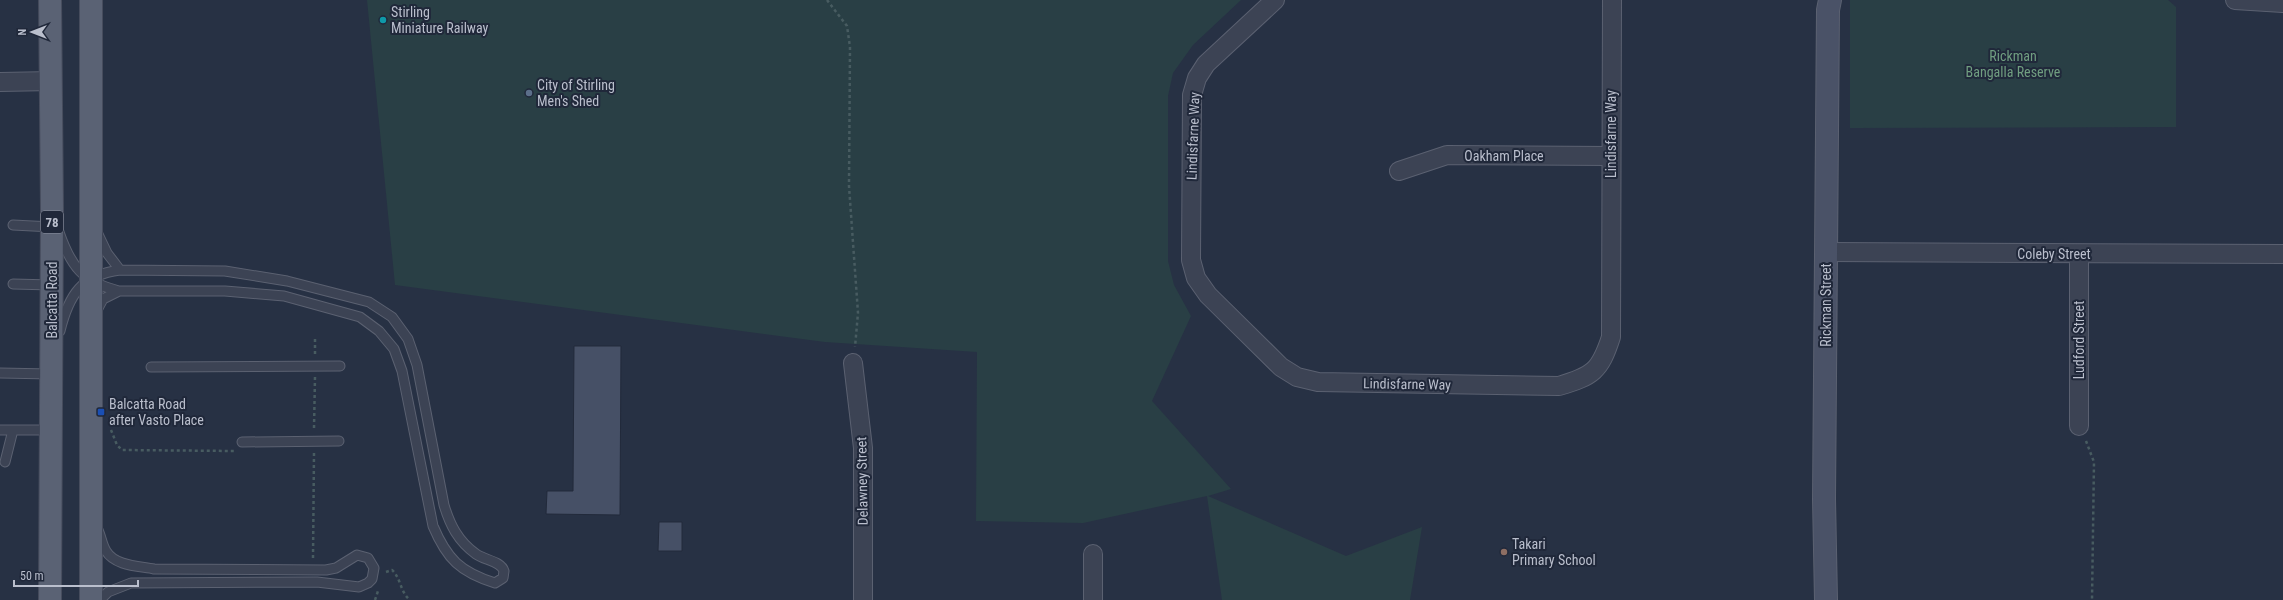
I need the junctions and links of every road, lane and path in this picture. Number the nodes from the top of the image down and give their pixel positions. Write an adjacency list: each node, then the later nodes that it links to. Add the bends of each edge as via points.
1 (50, 0): 9 (main road, Balcatta Road / 78)
2 (91, 0): 14 (main road)
3 (827, 0): 26 (path, via 847,26 850,47 849,186 858,313)
4 (1275, 0): 11 (street, Lindisfarne Way, via 1206,64 1197,78 1192,95 1191,260 1196,278 1208,295 1281,367 1297,377 1318,382 1559,386 1585,378 1604,358 1611,336)
5 (1612, 0): 11 (street, Lindisfarne Way)
6 (2235, 0): 8 (street)
7 (1828, 3): 16 (street, Rickman Street)
8 (2283, 3)
9 (52, 81): 10 (street); 13 (main road, Balcatta Road / 78)
10 (0, 82)
11 (1611, 156): 12 (street, Oakham Place, via 1447,155)
12 (1399, 171)
13 (52, 219): 15 (lane); 20 (lane, via 69,259 77,270); 22 (main road, Balcatta Road / 78)
14 (92, 220): 19 (lane, via 107,253); 20 (main road)
15 (13, 226)
16 (1826, 252): 17 (street, Coleby Street); 55 (street, Rickman Street)
17 (2079, 254): 18 (street, Coleby Street); 32 (street, Ludford Street)
18 (2283, 254)
19 (120, 270): 20 (lane); 23 (lane, via 225,271 287,281 369,302 392,317 408,339 417,365 450,525 461,542 476,555 501,566 504,571 503,578 495,582 474,576 455,564 441,547 433,526 402,371 394,349 379,331 360,317 284,296 225,291)
20 (91, 279): 23 (lane, via 103,287); 24 (main road); 30 (lane, via 75,292 69,302)
21 (13, 284): 22 (lane)
22 (52, 284): 30 (main road, Balcatta Road / 78)
23 (119, 291): 24 (lane, via 103,300)
24 (92, 319): 43 (main road)
25 (315, 339): 27 (path)
26 (853, 363): 53 (street, Delawney Street, via 863,448)
27 (315, 366): 28 (lane); 29 (lane); 38 (path)
28 (340, 366)
29 (151, 367)
30 (51, 368): 31 (lane); 36 (main road, Balcatta Road / 78)
31 (0, 373)
32 (2079, 426): 56 (path, via 2094,462)
33 (110, 427): 39 (path, via 117,445 122,450)
34 (0, 430): 35 (lane)
35 (12, 430): 36 (lane); 42 (lane)
36 (51, 430): 48 (main road, Balcatta Road / 78)
37 (339, 441): 38 (lane)
38 (314, 442): 39 (lane); 41 (path)
39 (242, 446)
40 (306, 451): 41 (path)
41 (314, 451): 45 (path)
42 (5, 462)
43 (91, 509): 45 (lane, via 106,551 114,559 129,565 154,569); 49 (main road)
44 (1093, 554): 54 (street)
45 (314, 570): 50 (lane, via 336,568 357,555 364,556 371,562 374,574 368,583 359,586 317,582 131,582 108,592)
46 (382, 576): 52 (path, via 388,570 392,570 404,594)
47 (380, 584): 51 (path)
48 (50, 600)
49 (91, 600)
50 (100, 600)
51 (375, 600)
52 (410, 600)
53 (863, 600)
54 (1093, 600)
55 (1826, 600)
56 (2092, 600)

